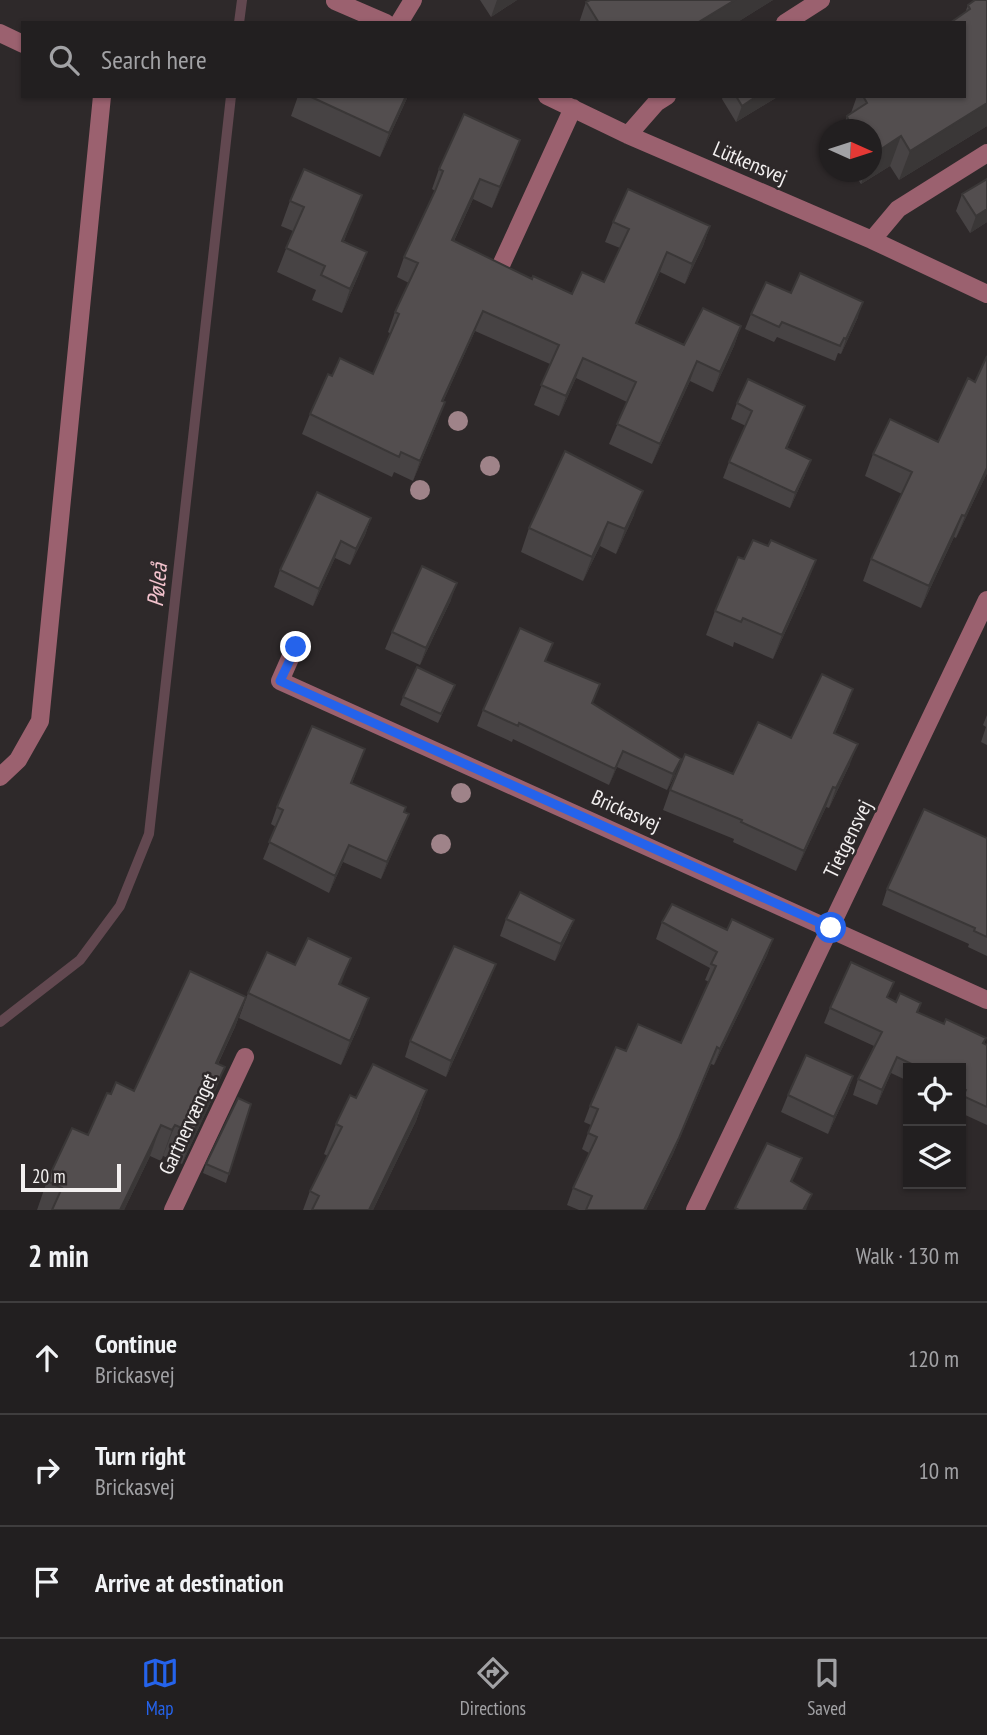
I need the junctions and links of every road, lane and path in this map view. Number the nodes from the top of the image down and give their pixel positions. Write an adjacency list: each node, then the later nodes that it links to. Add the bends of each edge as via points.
1 (413, 0): 5 (street)
2 (821, 0): 6 (street)
3 (335, 1): 4 (street)
4 (381, 21)
5 (400, 21)
6 (788, 21)
7 (0, 33): 8 (street)
8 (21, 43)
9 (102, 98): 20 (street, via 40,720 18,760)
10 (552, 98): 12 (street, Lütkensvej)
11 (664, 98): 13 (street)
12 (573, 108): 13 (street, Lütkensvej); 16 (street)
13 (628, 135): 15 (street, Lütkensvej)
14 (987, 153): 15 (street, via 898,209)
15 (872, 240): 17 (street, Lütkensvej)
16 (502, 263)
17 (987, 294)
18 (987, 600): 21 (street, Tietgensvej)
19 (296, 647): 21 (street, Brickasvej, via 280,681)
20 (0, 777)
21 (831, 928): 22 (street, Brickasvej); 25 (street, Tietgensvej)
22 (987, 1000)
23 (245, 1057): 24 (street, Gartnervænget)
24 (173, 1210)
25 (695, 1210)

